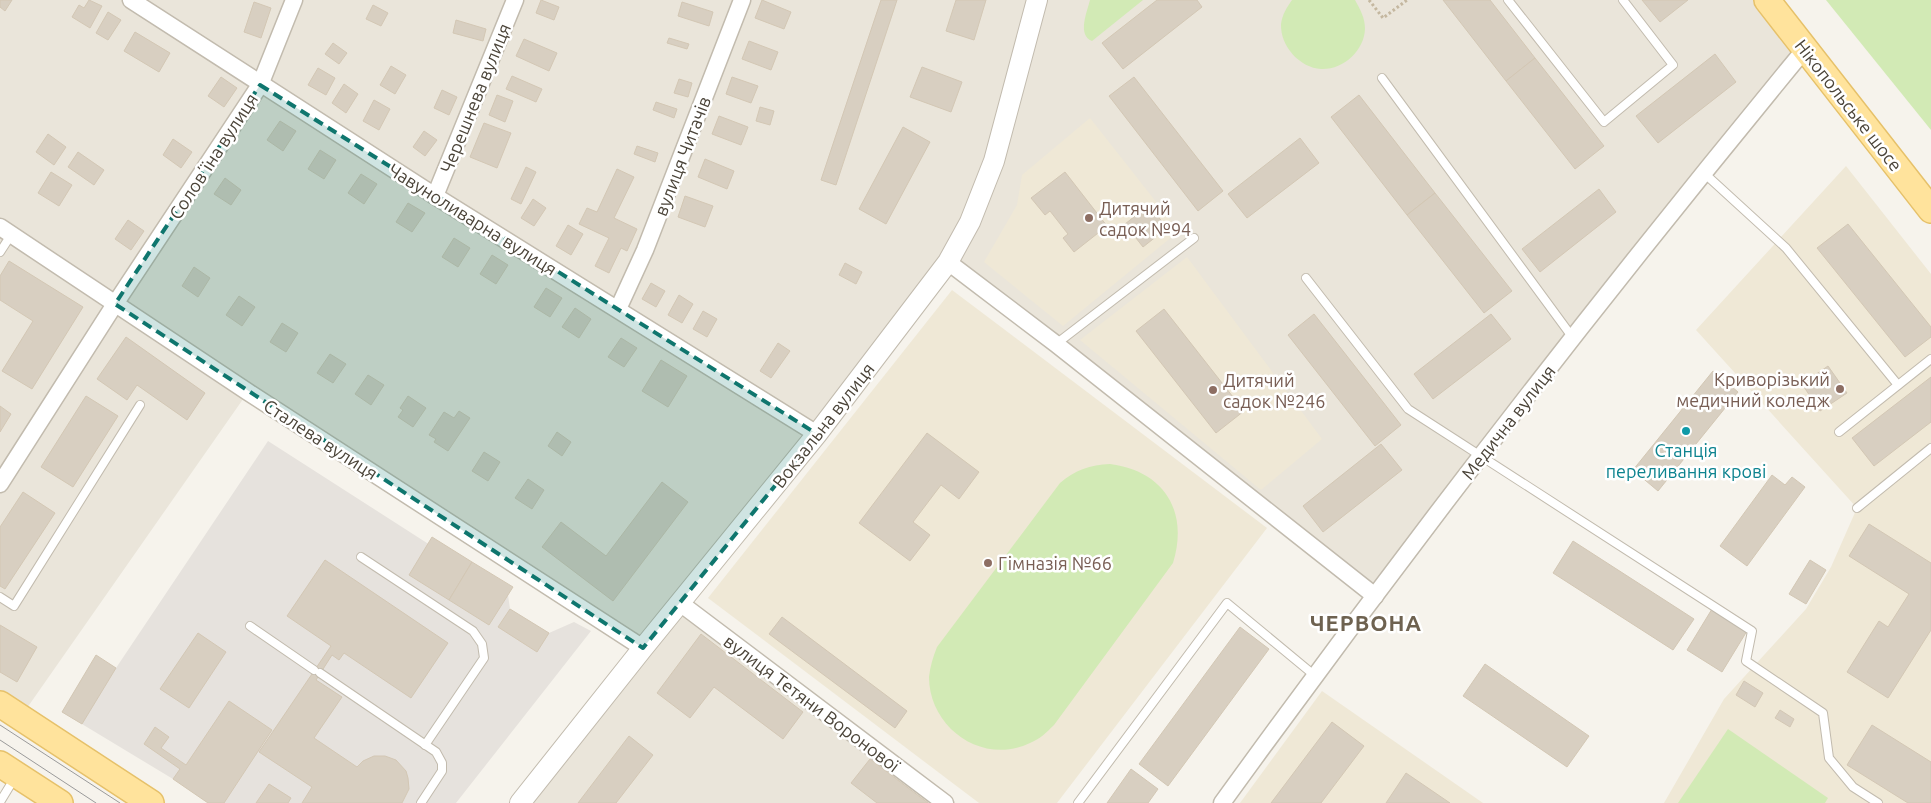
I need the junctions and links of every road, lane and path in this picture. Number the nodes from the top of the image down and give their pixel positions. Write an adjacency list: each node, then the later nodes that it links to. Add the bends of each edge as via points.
1 (131, 0): 13 (street, Чавуноливарна вулиця)
2 (294, 0): 13 (street, Соловʼїна вулиця)
3 (515, 0): 15 (street, Черешнева вулиця)
4 (742, 0): 23 (street, вулиця Читачів, via 645,250)
5 (1037, 0): 20 (street, Вокзальна вулиця, via 994,160 970,222)
6 (1369, 0): 7 (path, via 1383,18)
7 (1407, 0)
8 (1508, 0): 9 (lane, via 1604,122 1673,65)
9 (1623, 0)
10 (1767, 0): 11 (main road, Нікопольське шосе)
11 (1805, 49): 14 (street, Медична вулиця); 16 (main road, Нікопольське шосе)
12 (1382, 78): 24 (lane)
13 (260, 85): 15 (street, Чавуноливарна вулиця); 22 (street, Соловʼїна вулиця)
14 (1703, 172): 24 (street, Медична вулиця); 27 (lane, via 1786,248)
15 (435, 196): 23 (street, Чавуноливарна вулиця)
16 (1931, 210)
17 (6, 231): 19 (lane); 22 (street, Сталева вулиця)
18 (1194, 238): 25 (lane)
19 (0, 252)
20 (948, 262): 25 (street); 30 (street, Вокзальна вулиця)
21 (1306, 278): 32 (lane, via 1408,409)
22 (115, 304): 33 (street, Соловʼїна вулиця); 40 (street, Сталева вулиця)
23 (618, 310): 30 (street, Чавуноливарна вулиця)
24 (1573, 339): 32 (street, Медична вулиця)
25 (1056, 344): 36 (street)
26 (1931, 359): 27 (lane)
27 (1898, 385): 29 (lane)
28 (140, 405): 37 (lane, via 14,606)
29 (1839, 432)
30 (817, 434): 38 (street, Вокзальна вулиця)
31 (1931, 448): 34 (lane)
32 (1481, 456): 36 (street, Медична вулиця); 53 (lane, via 1752,631 1746,661 1823,713 1829,758 1853,787)
33 (0, 484)
34 (1857, 508)
35 (361, 557): 43 (lane, via 473,631 482,644 484,658)
36 (1375, 596): 41 (street, Медична вулиця)
37 (0, 597)
38 (680, 603): 40 (street, Вокзальна вулиця); 50 (street, вулиця Тетяни Воронової)
39 (250, 626): 43 (lane)
40 (643, 648): 49 (street, Вокзальна вулиця)
41 (1314, 675): 51 (lane, via 1227,603); 52 (street, Медична вулиця)
42 (0, 704): 47 (main road)
43 (425, 744): 48 (lane, via 436,752 442,771)
44 (8, 769): 45 (lane); 46 (main road)
45 (0, 802)
46 (60, 803)
47 (151, 803)
48 (421, 803)
49 (520, 803)
50 (945, 803)
51 (1078, 803)
52 (1222, 803)
53 (1878, 803)

